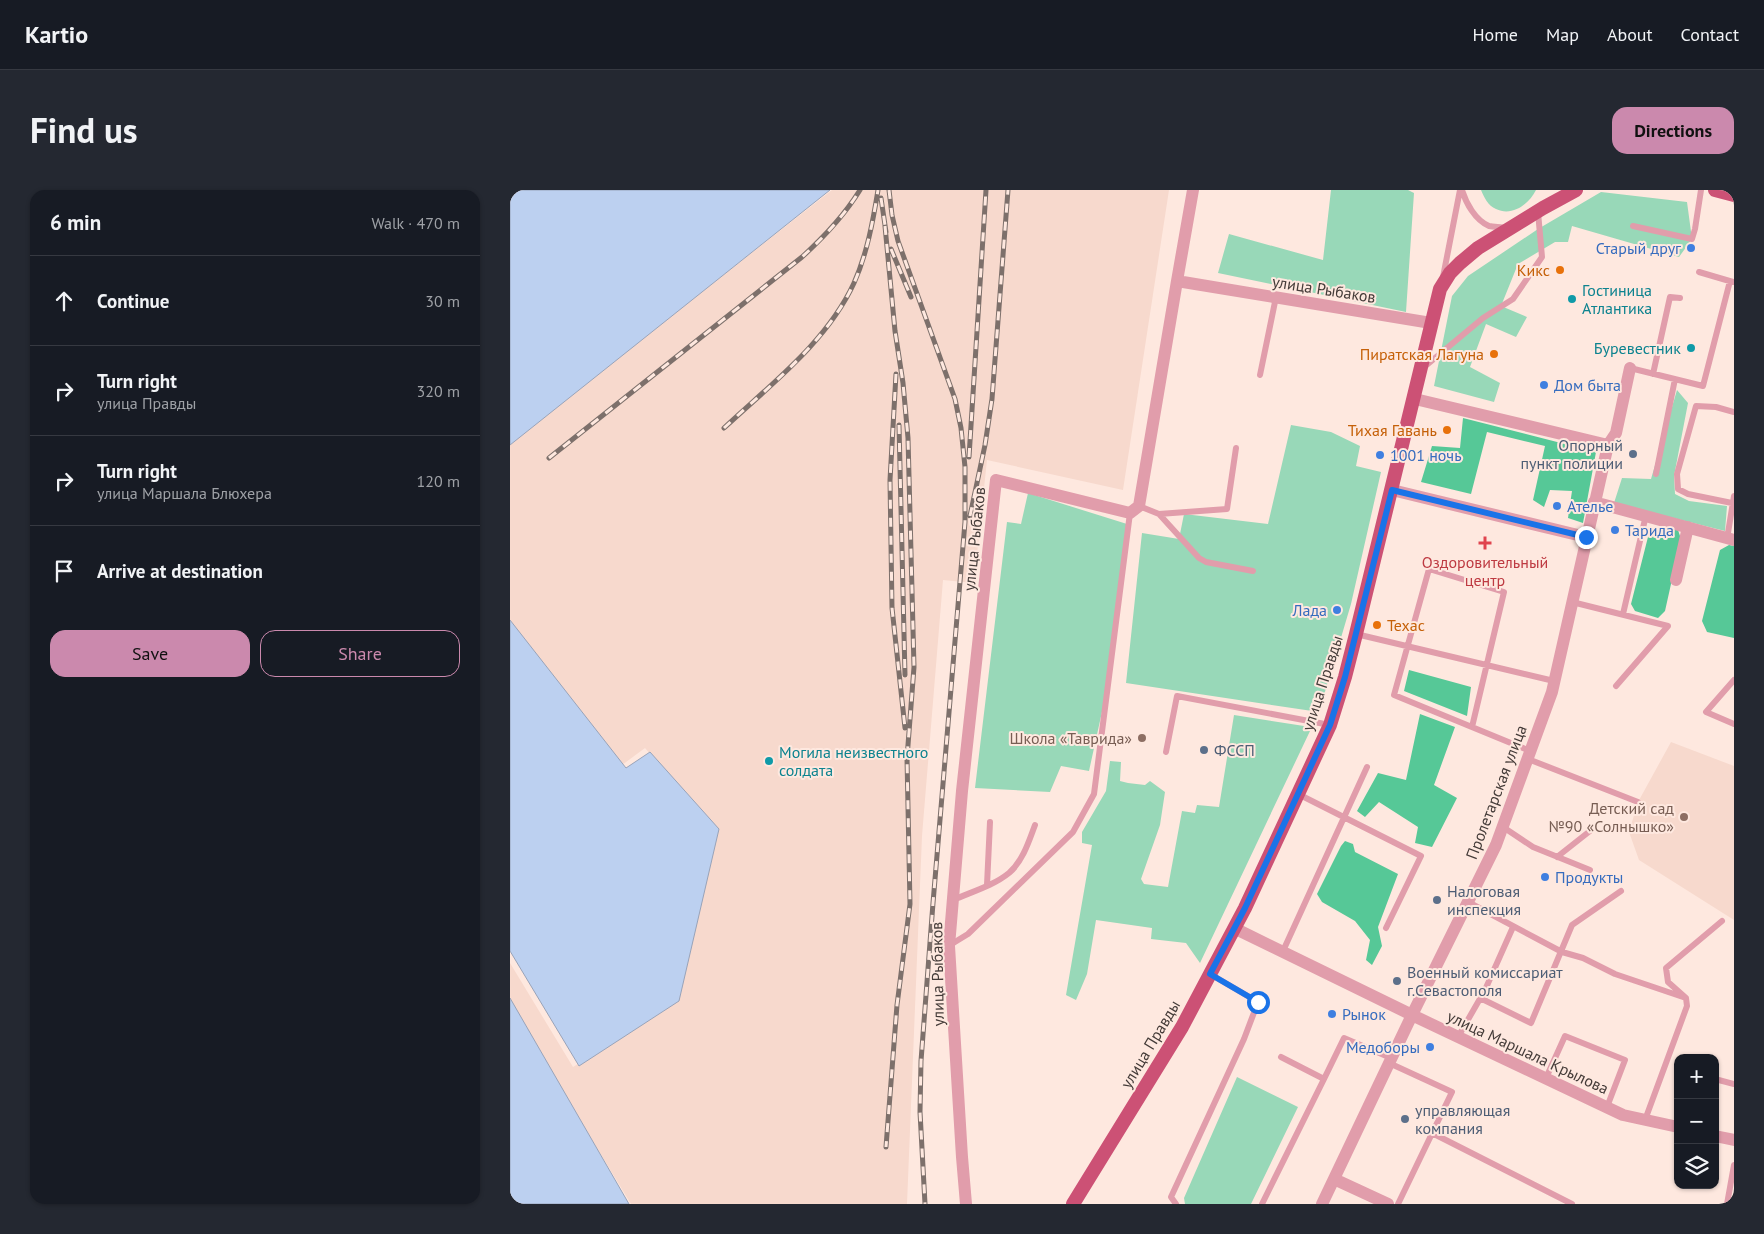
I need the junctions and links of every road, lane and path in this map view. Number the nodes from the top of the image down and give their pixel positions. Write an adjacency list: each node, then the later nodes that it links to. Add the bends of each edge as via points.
1 (1193, 190): 11 (street)
2 (1461, 190): 9 (lane, via 1466,204 1477,217 1489,226); 13 (lane)
3 (1576, 190): 7 (main road, улица Правды)
4 (1702, 190): 8 (lane, via 1692,239)
5 (1716, 190): 6 (main road)
6 (1734, 195)
7 (1538, 211): 9 (main road, улица Правды); 18 (lane, via 1542,257 1513,299 1483,318)
8 (1633, 226)
9 (1511, 228): 13 (main road, улица Правды, via 1460,262)
10 (1698, 272): 12 (lane)
11 (1177, 281): 14 (street, улица Рыбаков); 30 (street)
12 (1732, 282): 21 (lane, via 1703,386)
13 (1440, 289): 16 (main road, улица Правды)
14 (1276, 298): 16 (street, улица Рыбаков); 20 (lane)
15 (1680, 298): 19 (lane, via 1670,297)
16 (1432, 323): 18 (main road, улица Правды)
17 (1630, 368): 19 (lane); 24 (street, Пролетарская улица, via 1616,433)
18 (1420, 370): 22 (main road, улица Правды)
19 (1653, 374): 21 (lane)
20 (1260, 375)
21 (1675, 379): 26 (lane)
22 (1414, 399): 24 (street); 27 (main road, улица Правды)
23 (1734, 412): 28 (lane, via 1696,406 1677,474 1678,488 1688,494)
24 (1608, 446): 29 (street, Пролетарская улица)
25 (1236, 448): 31 (lane, via 1227,509)
26 (1656, 474)
27 (1392, 490): 34 (street); 40 (main road, улица Правды)
28 (1733, 500): 35 (lane)
29 (1594, 502): 32 (street); 34 (street, Пролетарская улица)
30 (1134, 510): 31 (lane); 63 (street, улица Рыбаков, via 996,480); 69 (lane, via 1094,794 1073,832 968,934)
31 (1159, 514): 36 (lane, via 1199,558)
32 (1646, 515): 33 (street); 39 (lane)
33 (1688, 527): 35 (street); 37 (street)
34 (1586, 537): 38 (street, Пролетарская улица)
35 (1730, 539)
36 (1253, 572)
37 (1676, 580)
38 (1572, 602): 39 (lane); 44 (street, Пролетарская улица)
39 (1622, 614): 45 (lane, via 1668,626)
40 (1356, 634): 41 (lane); 47 (main road, улица Правды)
41 (1408, 647): 42 (lane); 42 (lane, via 1429,569 1504,592); 48 (lane, via 1394,695)
42 (1487, 665): 44 (lane); 48 (lane)
43 (1734, 680): 46 (lane, via 1706,712)
44 (1554, 681): 50 (street, Пролетарская улица)
45 (1616, 686)
46 (1734, 724)
47 (1330, 725): 49 (lane, via 1177,696); 52 (main road, улица Правды)
48 (1472, 727): 50 (lane)
49 (1166, 752)
50 (1529, 755): 53 (lane); 57 (street, Пролетарская улица)
51 (1367, 768): 54 (lane)
52 (1298, 794): 54 (lane); 67 (main road, улица Правды)
53 (1638, 802)
54 (1344, 817): 68 (lane, via 1421,856); 70 (lane)
55 (990, 822): 61 (lane)
56 (1035, 825): 61 (lane, via 1022,855 1010,872)
57 (1503, 827): 59 (lane, via 1533,847); 64 (street, Пролетарская улица)
58 (1596, 827): 59 (lane)
59 (1557, 857): 60 (lane)
60 (1590, 870)
61 (987, 885): 63 (lane)
62 (1621, 891): 71 (lane, via 1572,925)
63 (953, 900): 69 (street, улица Рыбаков)
64 (1468, 902): 66 (lane); 75 (street, Пролетарская улица)
65 (1722, 921): 74 (lane, via 1666,968 1668,982)
66 (1513, 927): 71 (lane); 73 (lane)
67 (1234, 928): 70 (street, улица Маршала Крылова); 72 (main road, улица Правды)
68 (1386, 928)
69 (949, 946): 91 (street, улица Рыбаков)
70 (1284, 951): 75 (street, улица Маршала Крылова)
71 (1562, 952): 73 (lane, via 1531,1022); 74 (lane)
72 (1210, 974): 92 (main road, улица Правды, via 1182,1027); 93 (lane, via 1258,1002 1171,1197)
73 (1480, 998): 76 (lane)
74 (1686, 998): 84 (lane, via 1687,1006)
75 (1412, 1015): 76 (street, улица Маршала Крылова); 78 (street, Пролетарская улица)
76 (1458, 1037): 79 (street, улица Маршала Крылова)
77 (1281, 1058): 80 (lane)
78 (1390, 1060): 80 (lane, via 1344,1038); 86 (lane, via 1452,1092); 90 (street, Пролетарская улица)
79 (1546, 1078): 83 (street, улица Маршала Крылова); 83 (lane, via 1565,1036 1625,1060)
80 (1324, 1079): 94 (lane)
81 (1719, 1080): 82 (lane)
82 (1734, 1082)
83 (1607, 1107): 84 (street, улица Маршала Крылова)
84 (1645, 1120): 85 (street, улица Маршала Крылова)
85 (1674, 1126)
86 (1432, 1133): 97 (lane); 98 (lane)
87 (1719, 1137): 88 (street)
88 (1734, 1140)
89 (1734, 1169): 99 (lane)
90 (1334, 1179): 95 (street, Пролетарская улица); 96 (street)
91 (966, 1204)
92 (1074, 1204)
93 (1176, 1204)
94 (1263, 1204)
95 (1322, 1204)
96 (1388, 1204)
97 (1398, 1204)
98 (1572, 1204)
99 (1727, 1204)

